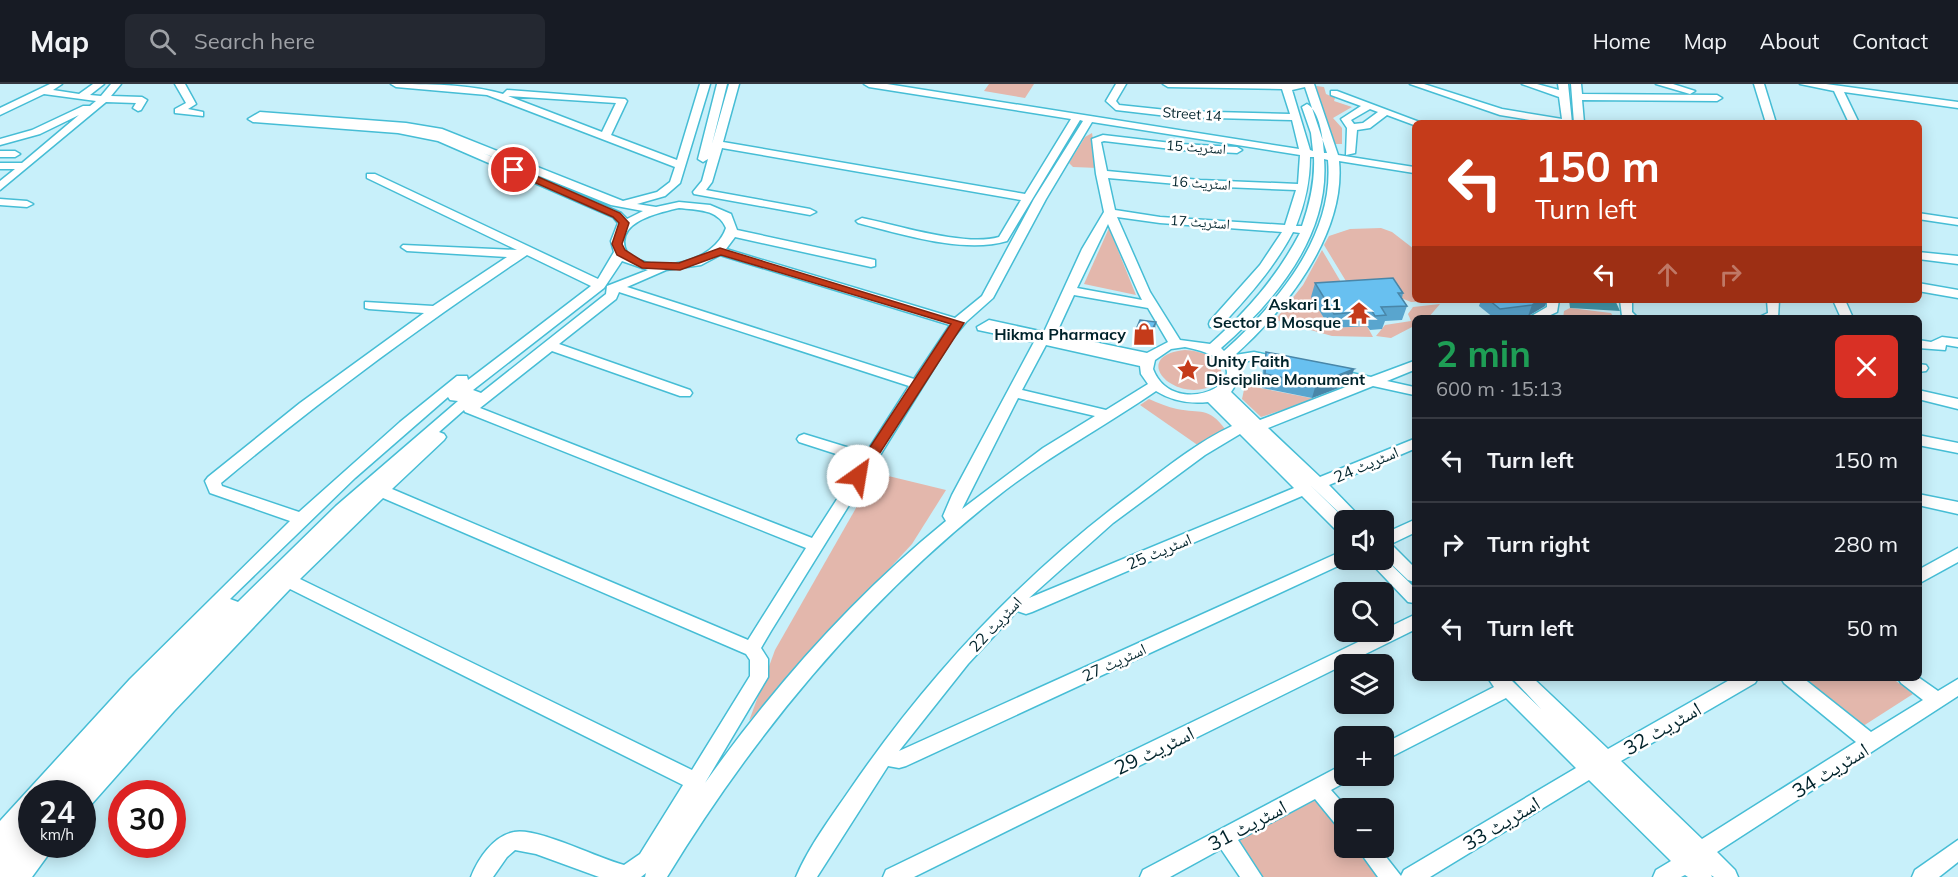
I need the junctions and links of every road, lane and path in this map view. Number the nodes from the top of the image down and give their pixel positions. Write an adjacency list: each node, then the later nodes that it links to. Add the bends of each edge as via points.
1 (57, 84): 27 (street)
2 (99, 84): 32 (street)
3 (116, 84): 35 (street)
4 (179, 84): 43 (street, via 191,104 178,111)
5 (396, 84): 28 (street)
6 (705, 84): 65 (street)
7 (715, 84): 79 (street, via 688,177 678,193)
8 (722, 84): 73 (street, via 697,182)
9 (734, 84): 57 (street)
10 (869, 84): 45 (street)
11 (1112, 84): 45 (street)
12 (1120, 84): 44 (street, Street 14, via 1111,101 1116,107 1176,114)
13 (1168, 84): 25 (street)
14 (1414, 84): 46 (street, via 1500,112)
15 (1527, 84): 24 (street)
16 (1563, 84): 30 (street)
17 (1576, 84): 33 (street)
18 (1597, 84): 34 (street)
19 (1618, 84): 31 (street)
20 (1661, 84): 31 (street, via 1718,98)
21 (1759, 84): 49 (street)
22 (1806, 84): 26 (street)
23 (1303, 85): 25 (street); 59 (street); 60 (street)
24 (1542, 86): 30 (street)
25 (1286, 87): 44 (street)
26 (1838, 88): 38 (street); 50 (street)
27 (44, 92): 32 (street); 37 (street)
28 (489, 92): 55 (street); 55 (street, via 622,101)
29 (1334, 93): 39 (street)
30 (1564, 95): 47 (street)
31 (1621, 96): 34 (street)
32 (81, 97): 35 (street)
33 (1577, 97): 34 (street); 48 (street)
34 (1598, 97)
35 (102, 101): 40 (street, via 142,100); 52 (street); 53 (street)
36 (0, 102): 37 (street)
37 (18, 104): 41 (street)
38 (1958, 105)
39 (1368, 106): 42 (street); 54 (street, via 1346,118)
40 (138, 108)
41 (0, 112)
42 (1385, 112): 51 (street); 54 (street, via 1366,126)
43 (200, 114)
44 (1295, 117): 58 (street)
45 (1088, 118): 58 (street); 74 (street); 108 (street, via 987,298)
46 (1548, 120)
47 (1566, 120)
48 (1579, 120)
49 (1770, 120)
50 (1853, 120)
51 (1412, 121)
52 (57, 122): 53 (street); 56 (street)
53 (78, 124): 67 (street)
54 (1352, 127): 61 (street)
55 (605, 136): 65 (street)
56 (0, 142)
57 (717, 144): 73 (street, via 707,182); 74 (street)
58 (1300, 151): 59 (street); 69 (street, اسٹریٹ 15, via 1180,147 1098,139); 72 (street)
59 (1319, 151): 60 (street); 89 (street, via 1316,194)
60 (1332, 153): 61 (street); 68 (street); 116 (street, via 1331,198 1322,230 1295,283)
61 (1350, 153): 64 (street)
62 (0, 154): 63 (street)
63 (15, 154)
64 (1412, 162)
65 (681, 165): 76 (street, via 670,188 653,197)
66 (0, 166): 67 (street)
67 (25, 166): 71 (street)
68 (1412, 170)
69 (1101, 174): 72 (street, اسٹریٹ 16); 83 (street)
70 (371, 176): 93 (street)
71 (0, 187)
72 (1302, 187): 88 (street)
73 (698, 192): 78 (street); 82 (street)
74 (1027, 198): 85 (street, via 1003,238 992,244)
75 (0, 202): 77 (street)
76 (615, 203): 79 (street); 87 (street, via 442,132 261,115 253,119 398,130 441,138 617,215)
77 (27, 204)
78 (710, 208): 79 (street); 90 (street, via 731,221)
79 (658, 209): 87 (street)
80 (0, 210): 81 (street)
81 (16, 211)
82 (810, 212)
83 (1109, 213): 88 (street, اسٹریٹ 17, via 1160,220); 101 (street); 105 (street)
84 (1922, 217): 86 (street)
85 (861, 221)
86 (1958, 222)
87 (624, 227): 94 (street, via 617,244)
88 (1291, 227): 89 (street, اسٹریٹ 17); 109 (street, via 1262,274)
89 (1307, 230): 115 (street, via 1279,280 1240,326)
90 (733, 233): 92 (street); 97 (street)
91 (407, 247): 93 (street)
92 (720, 251): 98 (street, via 695,263); 108 (street)
93 (521, 252): 99 (street); 106 (street)
94 (620, 252): 98 (street, via 642,265); 99 (street)
95 (1922, 256): 96 (street)
96 (1958, 260)
97 (871, 263)
98 (664, 267): 99 (street)
99 (602, 284): 114 (street, via 612,296); 122 (street); 144 (street, via 435,401); 173 (street, via 486,371 330,507 114,727); 174 (street, via 591,301 495,376 323,526)
100 (1922, 288): 102 (street)
101 (1069, 290): 105 (street); 110 (street)
102 (1958, 294)
103 (1553, 303): 107 (street, via 1553,309)
104 (369, 305): 106 (street)
105 (1151, 305): 112 (street)
106 (436, 310): 144 (street, via 305,406 213,481 214,489)
107 (1540, 315)
108 (958, 323): 122 (street)
109 (1215, 324)
110 (1044, 339): 117 (street); 126 (street)
111 (1958, 343): 113 (street)
112 (1176, 344): 115 (street); 117 (street, via 1160,349)
113 (1922, 344)
114 (548, 345): 125 (street); 130 (street)
115 (1212, 349): 116 (street)
116 (1227, 359): 118 (street, via 1254,356); 127 (street, via 1235,378 1231,386)
117 (1148, 360): 123 (street, via 1148,374)
118 (1293, 364)
119 (1412, 366): 121 (street, اسٹریٹ 22)
120 (1315, 369): 121 (street)
121 (1371, 382): 124 (street); 132 (street, اسٹریٹ 22)
122 (916, 384): 137 (street)
123 (1156, 385): 127 (street, via 1175,395); 131 (street)
124 (1412, 391)
125 (685, 393)
126 (1014, 393): 131 (street); 145 (street, via 951,516)
127 (1217, 395): 132 (street)
128 (1922, 395): 129 (street)
129 (1958, 404)
130 (470, 409): 139 (street); 148 (street)
131 (1105, 417): 145 (street, via 1048,452)
132 (1249, 428): 138 (street); 157 (street, اسٹریٹ 22, via 1199,452 1126,503)
133 (804, 439): 137 (street)
134 (1922, 441): 136 (street)
135 (1412, 445): 138 (street, اسٹریٹ 24)
136 (1958, 448)
137 (869, 459): 148 (street)
138 (1311, 487): 142 (street); 143 (street); 157 (street, اسٹریٹ 25, via 1026,607)
139 (380, 490): 155 (street); 159 (street)
140 (1922, 500): 141 (street)
141 (1958, 508)
142 (1342, 510)
143 (1334, 516)
144 (302, 519): 172 (street, via 228,591)
145 (956, 523): 192 (street, via 857,615 790,688 691,816)
146 (1412, 527): 147 (street)
147 (1394, 538)
148 (814, 545): 159 (street)
149 (1958, 554): 154 (street)
150 (1394, 555): 153 (street)
151 (1334, 562): 169 (street, اسٹریٹ 27, via 899,760)
152 (1386, 570): 156 (street)
153 (1412, 574)
154 (1922, 576)
155 (287, 580): 175 (street); 176 (street)
156 (1412, 595)
157 (1013, 603): 169 (street, اسٹریٹ 22, via 948,675)
158 (1412, 623): 194 (street, اسٹریٹ 29)
159 (753, 649): 175 (street, via 759,659 759,677)
160 (1513, 681): 168 (street)
161 (1516, 681): 170 (street)
162 (1744, 681): 170 (street, اسٹریٹ 32)
163 (1794, 681): 167 (street)
164 (1911, 681): 166 (street)
165 (1958, 687): 166 (street, اسٹریٹ 34)
166 (1938, 701): 167 (street, اسٹریٹ 34)
167 (1872, 744): 184 (street, اسٹریٹ 34)
168 (1394, 747)
169 (884, 756): 193 (street, اسٹریٹ 22)
170 (1599, 765): 184 (street); 198 (street, اسٹریٹ 33)
171 (1334, 778): 177 (street, اسٹریٹ 31)
172 (50, 780)
173 (67, 780)
174 (85, 780)
175 (696, 782): 191 (street, via 647,861 638,869 626,874 610,872 531,843 515,841 499,851)
176 (96, 785)
177 (1317, 787): 178 (street); 182 (street, اسٹریٹ 31)
178 (1334, 808)
179 (18, 815): 180 (street)
180 (0, 835)
181 (18, 837): 185 (street)
182 (1224, 837): 195 (street, اسٹریٹ 31); 196 (street)
183 (1958, 850): 202 (street)
184 (1694, 856): 199 (street, اسٹریٹ 34); 200 (street); 201 (street)
185 (0, 857)
186 (18, 857): 189 (street)
187 (35, 858): 190 (street)
188 (1375, 858): 197 (street)
189 (0, 877)
190 (19, 877)
191 (481, 877)
192 (655, 877)
193 (806, 877)
194 (893, 877)
195 (1150, 877)
196 (1252, 877)
197 (1391, 877)
198 (1411, 877)
199 (1663, 877)
200 (1702, 877)
201 (1728, 877)
202 (1922, 877)

